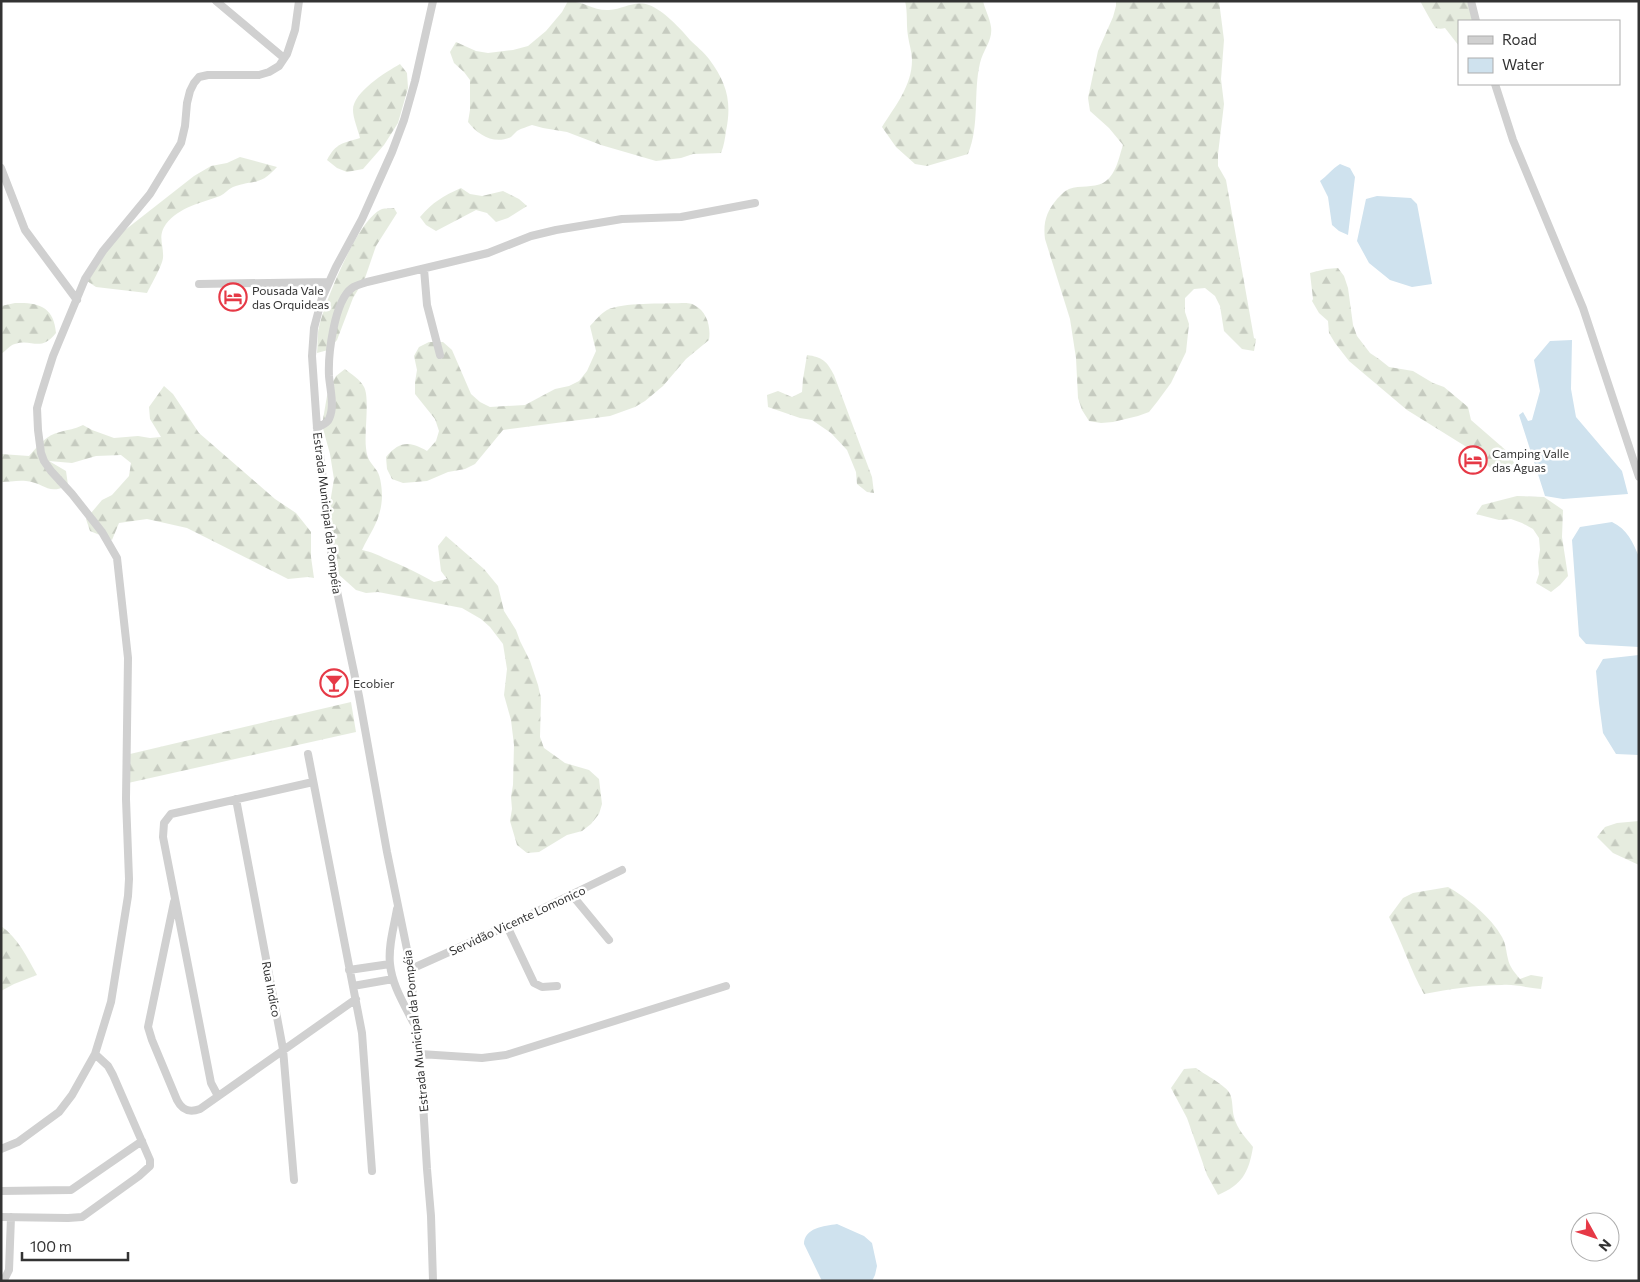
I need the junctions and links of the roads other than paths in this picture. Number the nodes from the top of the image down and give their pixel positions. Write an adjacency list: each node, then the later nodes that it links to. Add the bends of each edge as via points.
1 (216, 1): 6 (street)
2 (299, 1): 6 (street, via 295,30)
3 (433, 1): 11 (street, Estrada Municipal da Pompéia, via 415,81 392,152)
4 (1471, 1): 5 (street)
5 (1476, 20)
6 (284, 58): 13 (street, via 279,66 259,75 199,77 186,104 181,143 150,194 103,251)
7 (1495, 85): 16 (street, via 1513,140 1583,308)
8 (1, 168): 13 (street, via 25,230)
9 (755, 203): 10 (street, via 681,217 622,219 565,228 532,236 488,253)
10 (424, 269): 14 (street, via 427,305); 15 (street, via 367,282 352,288 343,298 331,345 331,414 327,422)
11 (329, 282): 12 (street); 15 (street, Estrada Municipal da Pompéia, via 314,328 312,356)
12 (199, 284)
13 (76, 300): 36 (street, via 41,394 39,442 44,461 102,532 118,558 128,658 128,896 111,1002)
14 (440, 356)
15 (317, 428): 23 (street, Estrada Municipal da Pompéia, via 334,577 360,696)
16 (1639, 477)
17 (308, 754): 18 (street)
18 (313, 782): 19 (street); 27 (street)
19 (236, 799): 22 (street, via 171,814 164,822 163,837); 35 (street, Rua Indico)
20 (622, 870): 21 (street, Servidão Vicente Lomonico)
21 (572, 895): 24 (street, Servidão Vicente Lomonico); 25 (street)
22 (175, 898): 38 (street, via 211,1083); 38 (street, via 149,1018 150,1033 183,1108 200,1110)
23 (398, 902): 26 (street); 28 (street, Estrada Municipal da Pompéia)
24 (507, 926): 28 (street, Servidão Vicente Lomonico); 31 (street, via 534,983 542,987)
25 (609, 940)
26 (390, 964): 27 (street); 29 (street)
27 (350, 970): 30 (street)
28 (411, 970): 34 (street, Estrada Municipal da Pompéia)
29 (393, 979): 30 (street); 34 (street)
30 (353, 986): 33 (street)
31 (557, 986)
32 (726, 986): 37 (street, via 506,1055 482,1058)
33 (356, 999): 35 (street); 41 (street, via 365,1057)
34 (415, 1026): 37 (street, Estrada Municipal da Pompéia)
35 (283, 1049): 38 (street); 42 (street, Rua Indico)
36 (95, 1054): 39 (street, via 113,1075); 40 (street, via 59,1112 18,1142)
37 (420, 1054): 47 (street, Estrada Municipal da Pompéia)
38 (218, 1096)
39 (142, 1141): 43 (street, via 70,1190); 45 (street, via 151,1163 148,1169 82,1217)
40 (1, 1149)
41 (372, 1171)
42 (294, 1180)
43 (1, 1191)
44 (1, 1217): 45 (street)
45 (11, 1217): 46 (street, via 9,1270)
46 (1, 1280)
47 (433, 1281)

